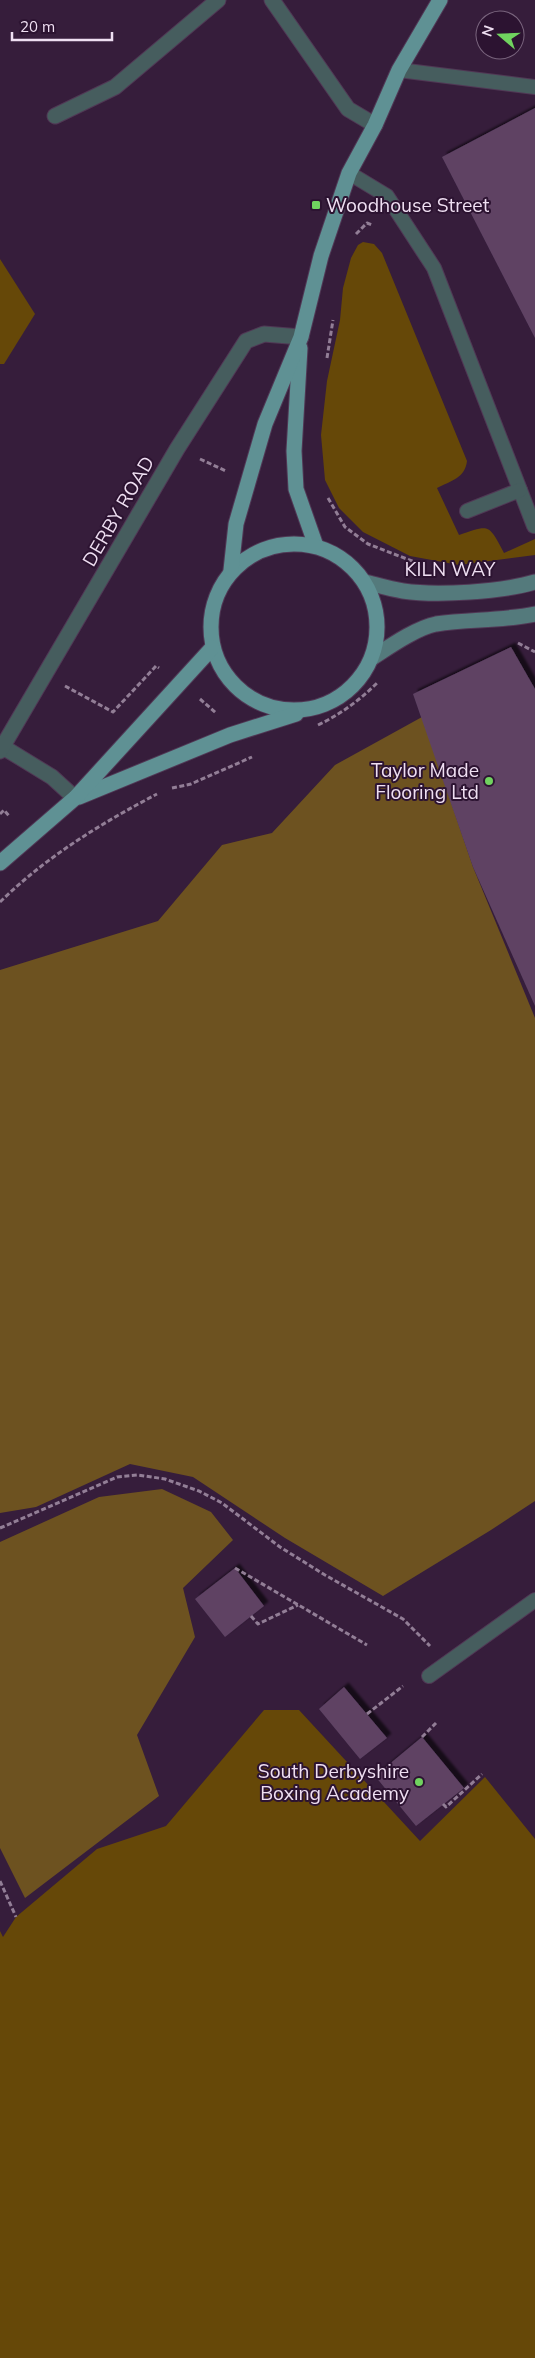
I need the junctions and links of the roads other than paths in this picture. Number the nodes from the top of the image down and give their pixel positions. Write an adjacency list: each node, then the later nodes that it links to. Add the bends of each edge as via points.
1 (218, 0): 6 (street, via 115,87)
2 (272, 0): 7 (street, via 348,109)
3 (440, 0): 4 (main road)
4 (398, 70): 5 (lane); 7 (main road)
5 (535, 87)
6 (55, 116)
7 (375, 125): 8 (main road)
8 (349, 173): 9 (main road, via 321,256); 10 (lane, via 387,196 434,268)
9 (301, 337): 13 (main road, via 294,451 296,489); 14 (main road, via 265,424 236,524); 23 (street, DERBY ROAD, via 264,334 246,341 177,449)
10 (520, 490): 11 (lane); 12 (lane)
11 (467, 510)
12 (534, 526)
13 (316, 546): 14 (main road, via 285,543 256,551); 15 (main road, via 344,559)
14 (231, 570): 20 (main road, via 216,593 210,620)
15 (365, 582): 16 (street, KILN WAY, via 404,591 451,592 520,587); 21 (main road, via 375,606 378,632)
16 (535, 582)
17 (535, 614): 18 (street)
18 (520, 617): 19 (street); 21 (street, via 434,625)
19 (535, 621)
20 (212, 648): 22 (main road, via 226,677 249,698 279,710); 24 (main road)
21 (372, 658): 22 (main road, via 358,682 344,694)
22 (311, 709): 24 (main road, via 230,735)
23 (1, 749): 24 (street, via 52,776)
24 (76, 798): 25 (main road)
25 (0, 863)
26 (535, 1600): 27 (lane)
27 (429, 1676)

